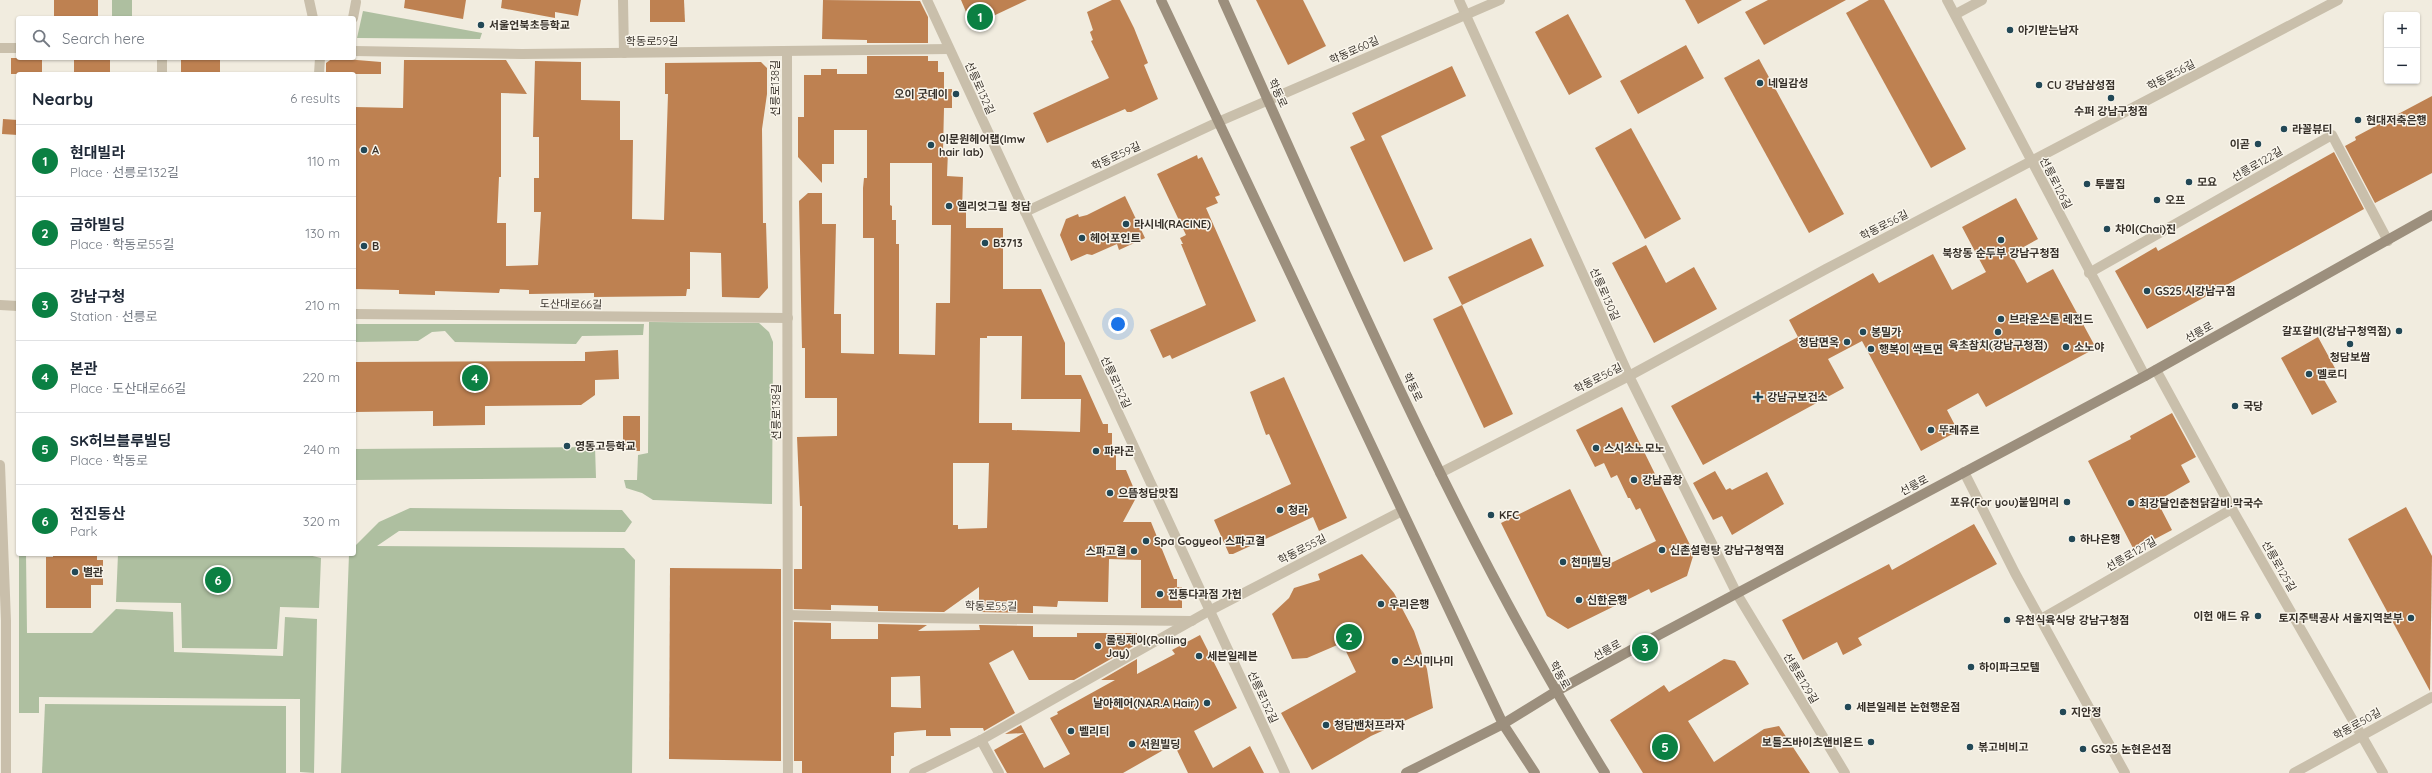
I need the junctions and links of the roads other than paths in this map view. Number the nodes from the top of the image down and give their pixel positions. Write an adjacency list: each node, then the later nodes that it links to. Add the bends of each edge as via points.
1 (309, 0): 14 (street)
2 (623, 0): 21 (street)
3 (927, 0): 18 (street, 선릉로132길)
4 (1161, 0): 27 (main road)
5 (1223, 0): 26 (main road, 학동로)
6 (1459, 0): 13 (street, 선릉로130길)
7 (1500, 0): 13 (street, 학동로60길)
8 (1947, 0): 12 (street, 선릉로126길)
9 (1982, 0): 12 (street)
10 (2338, 0): 28 (street, 학동로56길)
11 (356, 2): 15 (street)
12 (1956, 14): 28 (street, 선릉로126길)
13 (1466, 15): 26 (street, 학동로60길); 38 (street, 선릉로130길)
14 (313, 16)
15 (353, 16)
16 (0, 48): 17 (street)
17 (16, 48)
18 (949, 49): 20 (street, 학동로59길); 29 (street, 선릉로132길)
19 (356, 50): 21 (street, 학동로59길, via 522,54)
20 (787, 52): 21 (street, 학동로59길); 36 (street, 선릉로138길)
21 (624, 53)
22 (162, 60): 24 (street)
23 (320, 60): 25 (street)
24 (162, 72)
25 (320, 72)
26 (1269, 101): 27 (street, 학동로60길); 42 (main road, 학동로, via 1368,322)
27 (1218, 122): 29 (street, 학동로59길); 44 (main road)
28 (2032, 162): 32 (street, 선릉로126길); 38 (street, 학동로56길, via 1826,269)
29 (1025, 212): 46 (street, 선릉로132길)
30 (2432, 216): 31 (main road, 선릉로)
31 (2388, 241): 32 (street, 선릉로122길, via 2332,135); 37 (main road, 선릉로)
32 (2089, 273): 39 (street, 선릉로126길)
33 (0, 305): 34 (street)
34 (16, 306)
35 (356, 314): 36 (street, 도산대로66길)
36 (788, 318): 47 (street, 선릉로138길)
37 (2156, 370): 39 (main road, 선릉로); 43 (street, 선릉로125길)
38 (1629, 376): 42 (street, 학동로56길); 45 (street, 선릉로130길)
39 (2145, 376): 41 (main road, 선릉로)
40 (0, 466): 50 (street)
41 (1964, 472): 45 (main road, 선릉로); 48 (street)
42 (1440, 473): 51 (main road, 학동로)
43 (2232, 509): 48 (street, 선릉로127길); 54 (street, 선릉로125길)
44 (1402, 511): 46 (street, 학동로55길); 53 (main road)
45 (1737, 594): 51 (main road, 선릉로); 64 (street, 선릉로129길)
46 (1209, 611): 49 (street, 학동로55길); 60 (street, 선릉로132길)
47 (788, 615): 49 (street, 학동로55길); 57 (street, 선릉로138길)
48 (2041, 619): 65 (street)
49 (1193, 620): 55 (street, 학동로55길)
50 (3, 621): 56 (street)
51 (1555, 692): 53 (main road, 선릉로); 63 (main road, 학동로)
52 (2432, 697): 54 (street, 학동로50길)
53 (1503, 724): 61 (main road, 선릉로); 62 (main road)
54 (2362, 735): 66 (street, 학동로50길); 67 (street, 선릉로125길)
55 (981, 740): 58 (street, 학동로55길); 59 (street)
56 (6, 773)
57 (788, 773)
58 (914, 773)
59 (999, 773)
60 (1285, 773)
61 (1406, 773)
62 (1534, 773)
63 (1605, 773)
64 (1845, 773)
65 (2125, 773)
66 (2294, 773)
67 (2383, 773)

